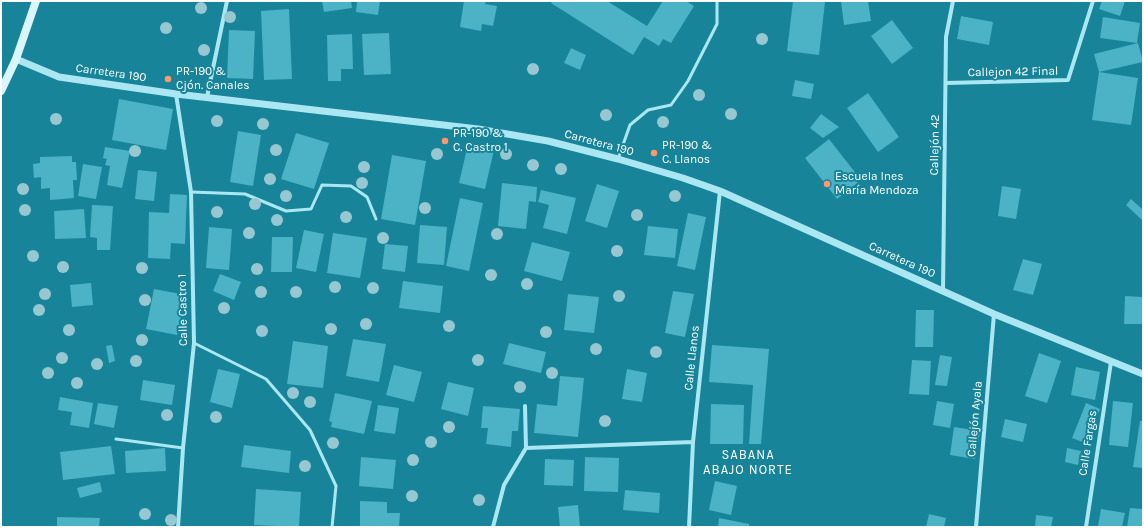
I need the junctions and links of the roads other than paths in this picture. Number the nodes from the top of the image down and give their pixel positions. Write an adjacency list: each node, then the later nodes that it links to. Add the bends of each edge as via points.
1 (36, 1): 6 (main road)
2 (227, 1): 10 (street)
3 (716, 1): 11 (lane, via 717,24 688,81 671,105 648,110 630,125)
4 (954, 1): 7 (street, Callejón 42, via 946,37)
5 (1093, 1): 7 (street, Callejon 42 Final, via 1068,80)
6 (16, 59): 8 (main road); 9 (street, Carretera 190, via 59,77)
7 (946, 83): 15 (street, Callejón 42)
8 (1, 91)
9 (176, 94): 10 (street, Carretera 190); 13 (street, Calle Castro 1)
10 (207, 97): 11 (street, Carretera 190, via 478,129 548,141)
11 (618, 159): 12 (street, Carretera 190)
12 (720, 191): 15 (street, Carretera 190); 22 (street, Calle Llanos)
13 (191, 192): 14 (lane, via 246,194 286,212 311,209 322,185 351,186 366,197); 17 (street, Calle Castro 1)
14 (376, 219)
15 (943, 291): 16 (street, Carretera 190)
16 (994, 314): 18 (street, Carretera 190); 29 (street, Callejón Ayala)
17 (194, 343): 23 (street, Calle Castro 1); 26 (lane, via 266,379 310,430 336,486)
18 (1111, 362): 19 (street, Carretera 190); 30 (street, Calle Fargas)
19 (1143, 374)
20 (525, 406): 24 (street)
21 (116, 439): 23 (lane)
22 (693, 442): 24 (street); 28 (street, Calle Llanos)
23 (184, 448): 25 (street, Calle Castro 1)
24 (526, 448): 27 (street, via 504,485)
25 (178, 527)
26 (332, 527)
27 (493, 527)
28 (689, 527)
29 (976, 527)
30 (1086, 527)

